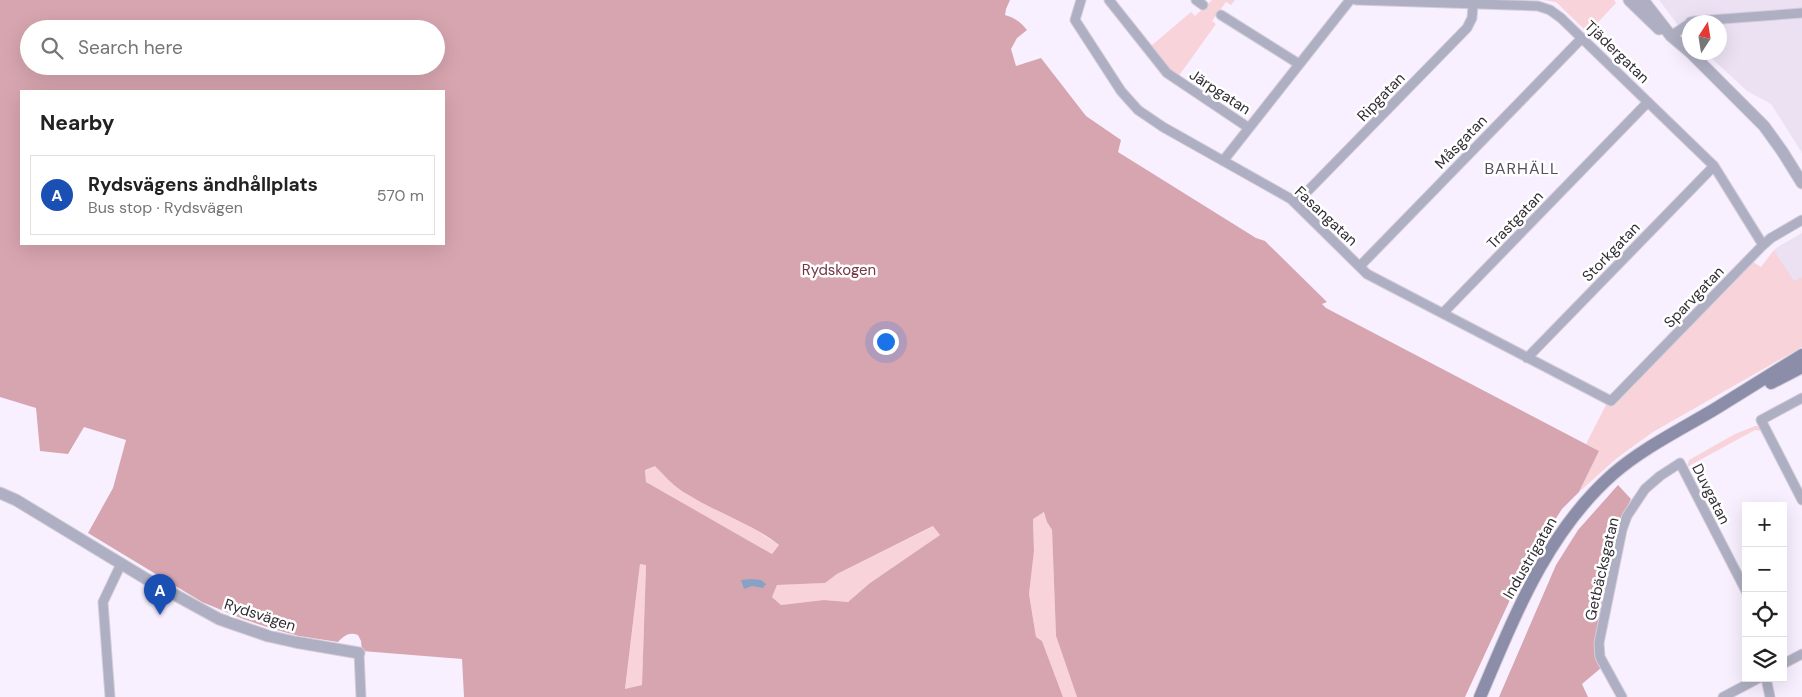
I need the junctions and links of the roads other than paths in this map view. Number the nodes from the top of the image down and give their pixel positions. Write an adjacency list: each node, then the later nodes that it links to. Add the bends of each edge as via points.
1 (1081, 0): 19 (street, Fasangatan, via 1074,20 1127,98 1150,119)
2 (1109, 0): 18 (street, Järpgatan, via 1160,65 1176,80)
3 (1350, 0): 16 (street, Järpgatan)
4 (1356, 0): 7 (street, Tjädergatan)
5 (1630, 0): 12 (street, via 1651,23)
6 (1643, 0): 12 (street)
7 (1473, 4): 13 (street, Tjädergatan, via 1544,7 1556,13); 22 (street, Ripgatan, via 1467,28)
8 (1802, 14): 10 (street)
9 (1221, 15): 16 (street)
10 (1727, 18)
11 (1682, 28): 12 (street)
12 (1671, 36): 14 (street)
13 (1582, 38): 17 (street, Tjädergatan); 25 (street, Måsgatan)
14 (1682, 45)
15 (1698, 60): 21 (street, via 1764,126)
16 (1299, 64): 18 (street, Järpgatan)
17 (1648, 102): 20 (street, Tjädergatan); 26 (street, Trastgatan)
18 (1249, 128): 19 (street, Järpgatan)
19 (1224, 161): 22 (street, Fasangatan)
20 (1714, 166): 24 (street, Tjädergatan); 28 (street, Storkgatan)
21 (1802, 183)
22 (1296, 203): 25 (street, Fasangatan)
23 (1802, 220): 24 (street, Sparvgatan)
24 (1763, 246): 31 (street, Sparvgatan)
25 (1360, 266): 26 (street, Fasangatan, via 1367,274)
26 (1442, 313): 28 (street, Fasangatan)
27 (1802, 355): 32 (main road, Industrigatan)
28 (1527, 358): 31 (street, Fasangatan)
29 (1802, 367): 32 (main road, Industrigatan)
30 (1802, 398): 35 (street, via 1761,420)
31 (1612, 401)
32 (1714, 409): 45 (main road, Industrigatan, via 1624,466 1573,517 1534,577)
33 (1680, 463): 37 (street, Duvgatan); 46 (street, Getbäcksgatan, via 1645,488 1622,530 1599,649 1602,663)
34 (0, 493): 36 (street, Rydsvägen)
35 (1802, 500)
36 (121, 564): 38 (street, Rydsvägen, via 199,609 241,628 295,642); 43 (street, via 103,602)
37 (1742, 583)
38 (359, 653): 44 (street, Rydsvägen)
39 (1802, 654): 40 (street)
40 (1787, 662)
41 (1751, 682): 47 (street)
42 (1767, 682): 48 (street)
43 (110, 697)
44 (361, 697)
45 (1480, 697)
46 (1622, 697)
47 (1724, 697)
48 (1770, 697)

